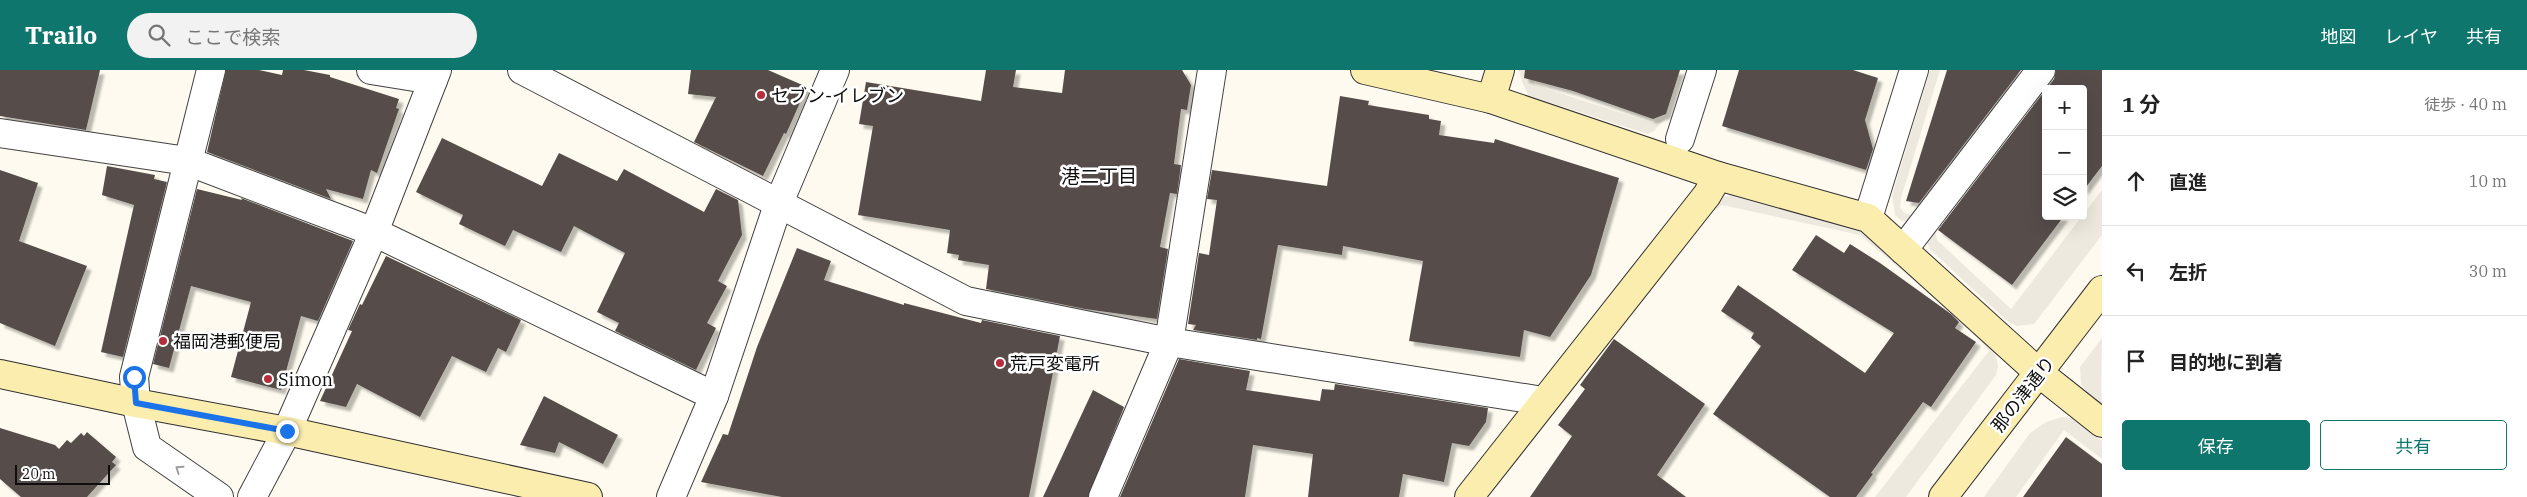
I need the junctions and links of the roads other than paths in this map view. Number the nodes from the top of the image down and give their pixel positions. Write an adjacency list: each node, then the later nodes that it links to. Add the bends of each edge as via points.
1 (211, 70): 15 (street)
2 (371, 70): 11 (street)
3 (522, 70): 17 (street)
4 (835, 70): 17 (street)
5 (1212, 70): 22 (street)
6 (1365, 70): 12 (street)
7 (1500, 70): 12 (street)
8 (1702, 70): 14 (street)
9 (1914, 70): 18 (street)
10 (2041, 70): 20 (street)
11 (435, 75): 19 (street)
12 (1491, 99): 16 (street)
13 (0, 133): 15 (street)
14 (1680, 140)
15 (187, 161): 19 (street); 27 (street, via 134,370)
16 (1718, 176): 18 (street); 26 (street, via 1707,195)
17 (778, 205): 22 (street, via 966,301); 25 (street)
18 (1868, 218): 20 (street)
19 (374, 232): 25 (street); 29 (street)
20 (1903, 250): 24 (street)
21 (2102, 290): 24 (street, 那の津通り)
22 (1169, 342): 26 (street); 34 (street)
23 (0, 374): 27 (street)
24 (2039, 374): 28 (street); 36 (street, 那の津通り)
25 (714, 396): 33 (street)
26 (1543, 402): 35 (street)
27 (136, 403): 29 (street); 30 (street, one-way to 27, via 146,447)
28 (2102, 423)
29 (287, 431): 31 (street); 32 (street)
30 (219, 497)
31 (252, 497)
32 (588, 497)
33 (671, 497)
34 (1103, 497)
35 (1469, 497)
36 (1944, 497)

